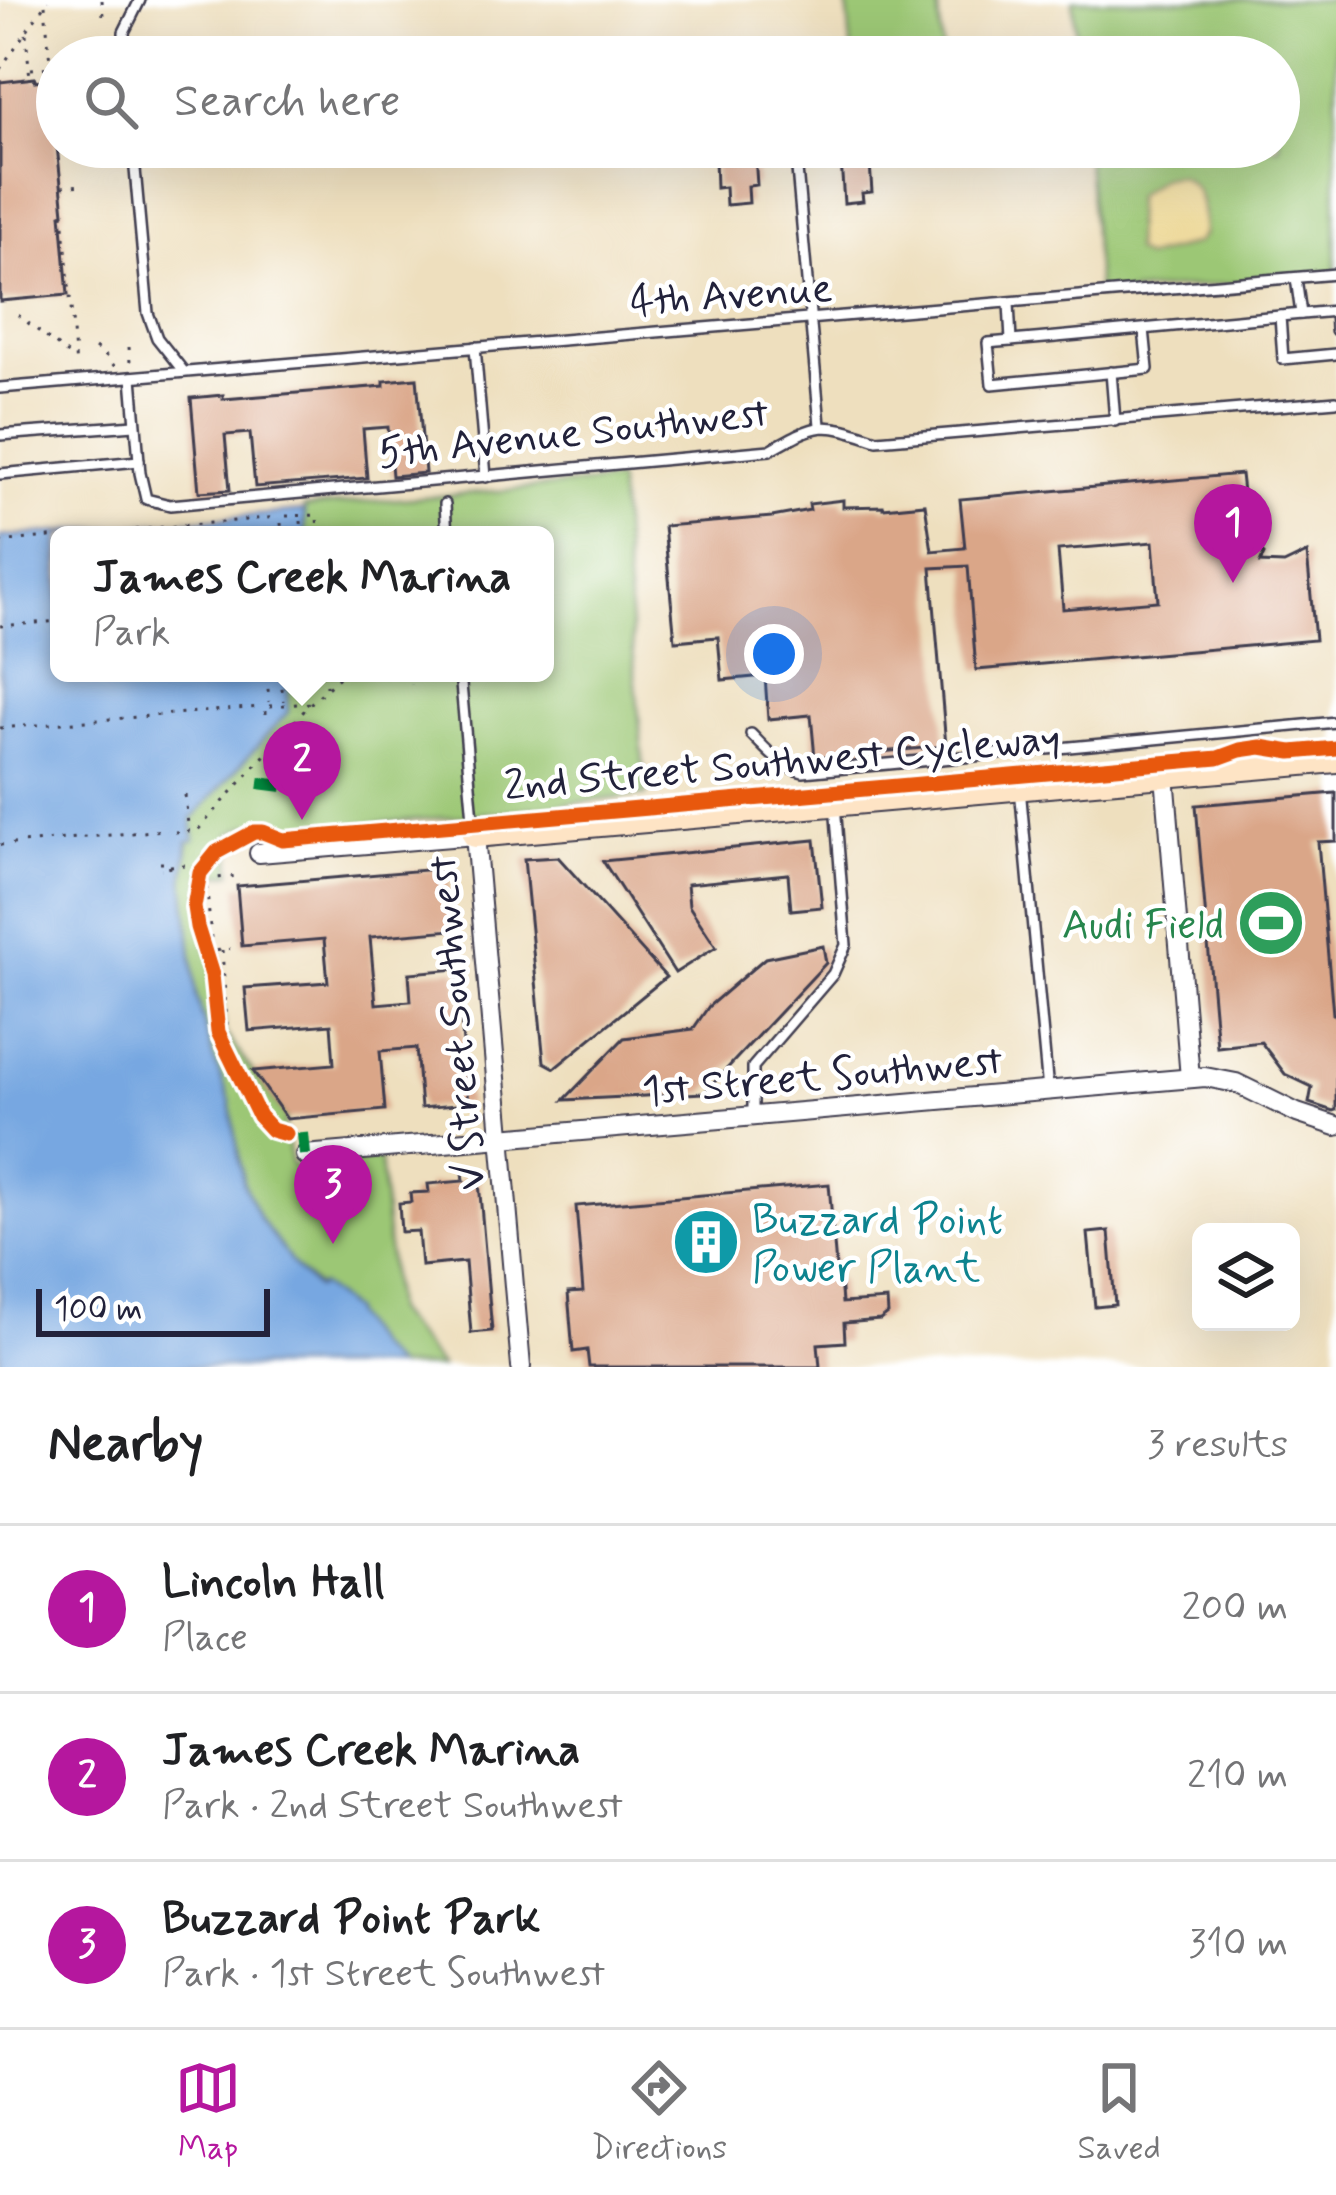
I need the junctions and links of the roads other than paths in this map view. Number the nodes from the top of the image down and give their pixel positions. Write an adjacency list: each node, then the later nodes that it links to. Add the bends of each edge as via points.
1 (140, 0): 2 (lane)
2 (124, 36)
3 (135, 168): 16 (lane, via 148,313)
4 (797, 168): 10 (lane)
5 (1336, 274): 6 (lane, 4th Avenue)
6 (1296, 278): 7 (lane, 4th Avenue); 8 (lane)
7 (1009, 303): 10 (lane, 4th Avenue); 13 (lane)
8 (1300, 314): 9 (lane); 12 (lane, via 1335,311)
9 (1280, 316): 11 (lane); 15 (lane, via 1283,359)
10 (810, 321): 14 (lane, 4th Avenue); 23 (lane)
11 (1144, 329): 13 (lane); 17 (lane, via 1148,369)
12 (1336, 330)
13 (1011, 341): 17 (lane, via 988,343 992,384)
14 (475, 347): 16 (lane, 4th Avenue); 27 (lane)
15 (1336, 354)
16 (184, 372): 18 (lane, 4th Avenue)
17 (1111, 373): 21 (lane)
18 (128, 374): 19 (lane, 4th Avenue); 22 (lane)
19 (0, 388)
20 (1336, 401): 21 (lane, 5th Avenue Southwest)
21 (1115, 421): 23 (lane, 5th Avenue Southwest, via 878,440)
22 (135, 425): 24 (lane); 25 (lane)
23 (820, 425): 27 (lane, 5th Avenue Southwest, via 770,451)
24 (0, 435)
25 (139, 461): 26 (lane); 27 (lane, 5th Avenue Southwest, via 146,499 170,505)
26 (0, 474)
27 (486, 477)
28 (445, 504): 29 (lane)
29 (446, 526)
30 (461, 682): 37 (lane, V Street Southwest)
31 (1336, 722): 32 (lane, via 819,772 790,770)
32 (751, 734)
33 (1336, 760): 34 (street)
34 (1165, 775): 35 (street); 39 (street)
35 (1020, 788): 36 (street); 40 (lane)
36 (835, 804): 37 (street); 41 (lane, via 846,945 833,974 753,1066)
37 (475, 835): 38 (street); 43 (street, V Street Southwest)
38 (260, 853)
39 (1190, 1078): 40 (street, 1st Street Southwest); 42 (street, 1st Street Southwest, via 1236,1083)
40 (1048, 1090): 41 (street, 1st Street Southwest)
41 (753, 1114): 43 (street, 1st Street Southwest)
42 (1336, 1126)
43 (501, 1138): 44 (street, 1st Street Southwest); 45 (street, V Street Southwest)
44 (305, 1155)
45 (521, 1367)

